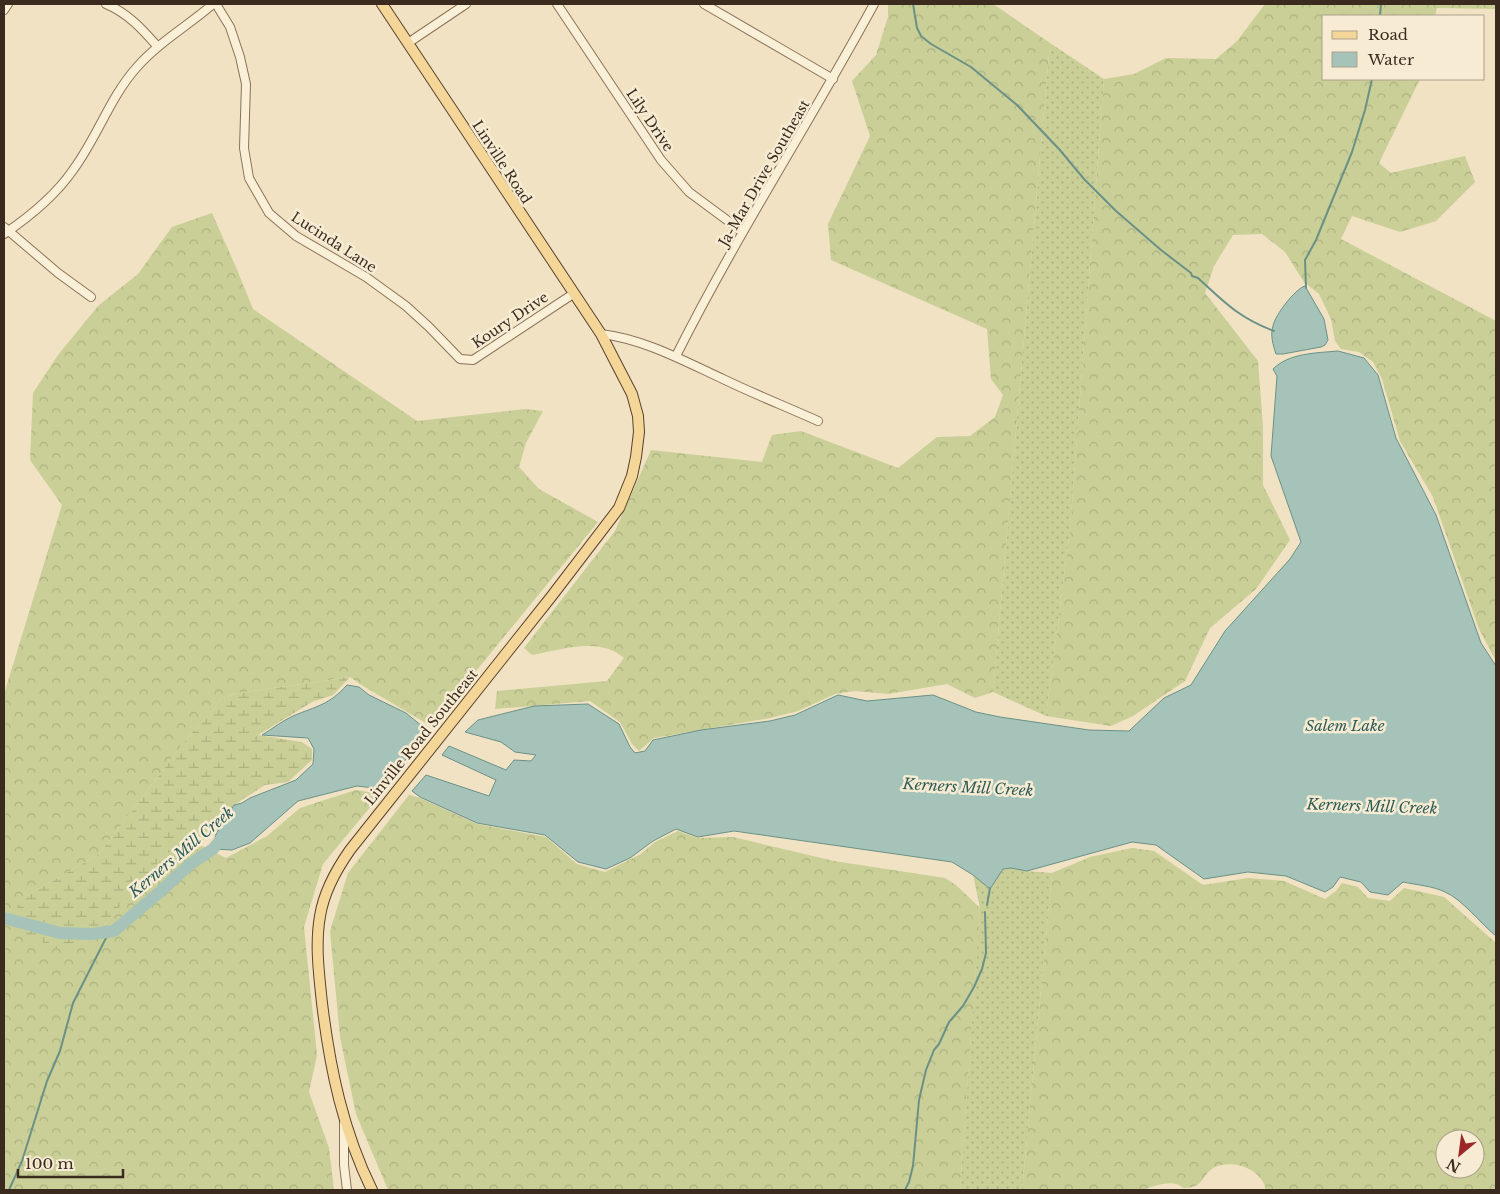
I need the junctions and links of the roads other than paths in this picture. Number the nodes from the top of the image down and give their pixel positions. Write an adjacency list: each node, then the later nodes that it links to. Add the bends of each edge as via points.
1 (8, 4): 9 (street)
2 (106, 4): 11 (street, via 135,22)
3 (215, 4): 11 (street); 19 (street, Lucinda Lane, via 240,57 246,84 244,148 249,178 269,212 296,236 406,306)
4 (382, 4): 10 (main road, Linville Road)
5 (466, 4): 10 (street)
6 (557, 4): 14 (street, Lily Drive, via 661,160 689,192)
7 (704, 4): 12 (street)
8 (874, 4): 12 (street, Ja-Mar Drive Southeast)
9 (4, 10)
10 (408, 43): 15 (main road, Linville Road)
11 (158, 48): 13 (street, via 137,67 73,170 52,194)
12 (833, 79): 14 (street, Ja-Mar Drive Southeast)
13 (5, 231): 16 (street)
14 (743, 232): 18 (street, Ja-Mar Drive Southeast)
15 (573, 294): 17 (main road, Linville Road); 19 (street, Koury Drive, via 473,360)
16 (91, 298)
17 (600, 334): 18 (street, via 619,336); 21 (main road, Linville Road Southeast, via 629,385 638,416 637,451 625,497 551,597 350,850 326,893 319,927 318,965 329,1051)
18 (676, 356): 20 (street)
19 (460, 359)
20 (818, 421)
21 (344, 1122): 22 (street); 23 (main road, Linville Road Southeast)
22 (347, 1190)
23 (372, 1190)

